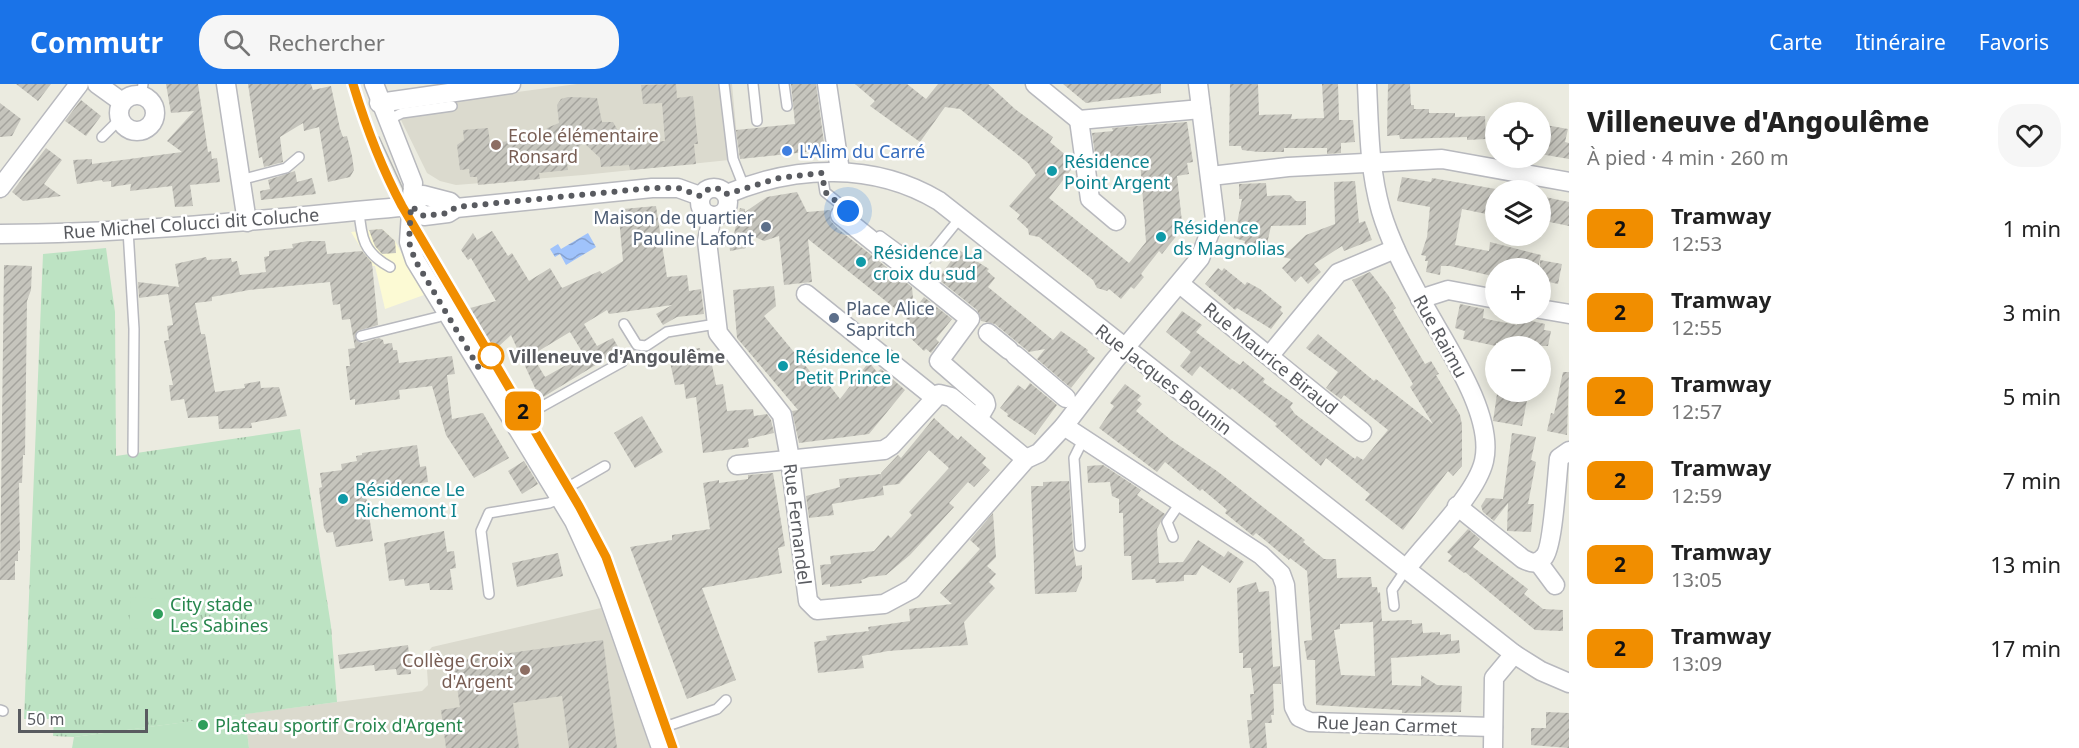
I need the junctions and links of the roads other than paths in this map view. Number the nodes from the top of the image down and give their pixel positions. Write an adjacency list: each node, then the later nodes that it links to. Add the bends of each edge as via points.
1 (79, 84): 30 (street)
2 (97, 84): 18 (street)
3 (226, 84): 27 (street)
4 (374, 84): 14 (street)
5 (511, 84): 14 (street)
6 (724, 84): 29 (lane, via 733,159)
7 (753, 84): 21 (lane)
8 (784, 84): 16 (lane)
9 (827, 84): 25 (street)
10 (1035, 84): 19 (street)
11 (1198, 84): 17 (street, Rue Fernandel)
12 (1367, 84): 24 (street, Rue Raimu)
13 (142, 90): 18 (street); 18 (street, via 155,110 151,124 140,131 132,130)
14 (379, 104): 20 (street)
15 (452, 106): 20 (lane, via 402,113)
16 (788, 106)
17 (1201, 109): 19 (street); 26 (street, Rue Fernandel)
18 (121, 111): 22 (lane)
19 (1079, 120): 39 (street, via 1090,199)
20 (386, 121): 35 (street, via 410,173)
21 (757, 121)
22 (102, 137)
23 (299, 157): 27 (lane, via 286,168)
24 (1371, 164): 26 (street, via 1288,167); 28 (street, via 1442,159); 43 (street, Rue Raimu)
25 (831, 172): 29 (street, Rue Jacques Bounin); 38 (street, Rue Jacques Bounin, via 901,182 939,201); 38 (lane, via 825,192 921,266)
26 (1211, 176): 45 (street, Rue Fernandel, via 1215,219 1200,258)
27 (240, 180): 40 (street)
28 (1569, 182)
29 (744, 187): 31 (street, Rue Jacques Bounin)
30 (0, 188)
31 (727, 194): 32 (street, Rue Jacques Bounin, via 722,189 710,188); 37 (street, via 728,207)
32 (700, 196): 35 (street, Rue Jacques Bounin, via 678,188 652,188 456,207 448,213); 37 (street, via 701,209)
33 (382, 207): 34 (street, Rue Michel Colucci dit Coluche); 35 (street, Rue Jacques Bounin)
34 (359, 210): 40 (street, Rue Michel Colucci dit Coluche); 44 (lane, via 360,231 374,258)
35 (418, 211): 50 (street, via 409,242)
36 (840, 215): 54 (street)
37 (712, 216): 53 (street, Rue Fernandel, via 707,241)
38 (960, 218): 56 (street, Rue Jacques Bounin)
39 (1116, 221)
40 (247, 222): 41 (street, Rue Michel Colucci dit Coluche)
41 (128, 230): 42 (street, Rue Michel Colucci dit Coluche); 67 (lane, via 134,290)
42 (0, 234)
43 (1395, 249): 48 (street, Rue Raimu); 57 (street, via 1338,273)
44 (390, 267)
45 (1180, 284): 56 (street, Rue Fernandel); 57 (street, Rue Maurice Biraud)
46 (806, 294): 59 (street)
47 (1485, 298): 48 (street, via 1448,290)
48 (1420, 299): 74 (street, Rue Raimu, via 1469,387 1479,413 1484,460)
49 (1551, 311): 51 (street)
50 (446, 313): 55 (lane); 62 (street)
51 (1569, 314)
52 (624, 324): 53 (lane, via 637,345 646,346 667,332)
53 (716, 324): 68 (street, Rue Fernandel, via 722,341 780,410)
54 (980, 327): 60 (street); 61 (street, via 939,361 985,401)
55 (362, 336)
56 (1124, 348): 63 (street, Rue Fernandel); 78 (street, Rue Jacques Bounin)
57 (1270, 355): 64 (street, Rue Maurice Biraud)
58 (622, 362): 62 (lane)
59 (934, 397): 61 (street, via 951,397); 68 (street, via 884,450)
60 (1066, 398)
61 (978, 419): 69 (street)
62 (514, 422): 72 (street)
63 (1064, 426): 65 (street, Rue Jean Carmet); 69 (street, Rue Fernandel, via 1040,453)
64 (1362, 432)
65 (1084, 438): 73 (street, Rue Jean Carmet); 76 (lane, via 1074,458)
66 (1569, 451): 77 (street, via 1559,459 1546,556)
67 (133, 452)
68 (790, 459): 69 (street, Rue Fernandel, via 808,601 817,610 884,604 912,589); 70 (street)
69 (1026, 459)
70 (737, 465)
71 (605, 466): 72 (lane)
72 (560, 496): 80 (lane, via 549,503 489,513 481,531); 86 (street, via 601,577)
73 (1180, 503): 75 (lane, via 1167,522); 85 (street, Rue Jean Carmet, via 1261,555 1281,574 1288,601 1294,707 1299,717 1310,722)
74 (1458, 506): 77 (street, via 1523,559); 78 (street, Rue Raimu)
75 (1173, 537)
76 (1080, 546)
77 (1538, 562): 79 (street)
78 (1407, 568): 81 (lane, via 1392,590); 82 (street, Rue Jacques Bounin)
79 (1555, 585)
80 (489, 594)
81 (1394, 606)
82 (1514, 654): 83 (street, Rue Jacques Bounin); 85 (street, via 1494,678)
83 (1569, 683)
84 (726, 700): 86 (lane, via 717,709)
85 (1493, 727): 88 (street)
86 (656, 730): 87 (street)
87 (661, 748)
88 (1493, 748)

